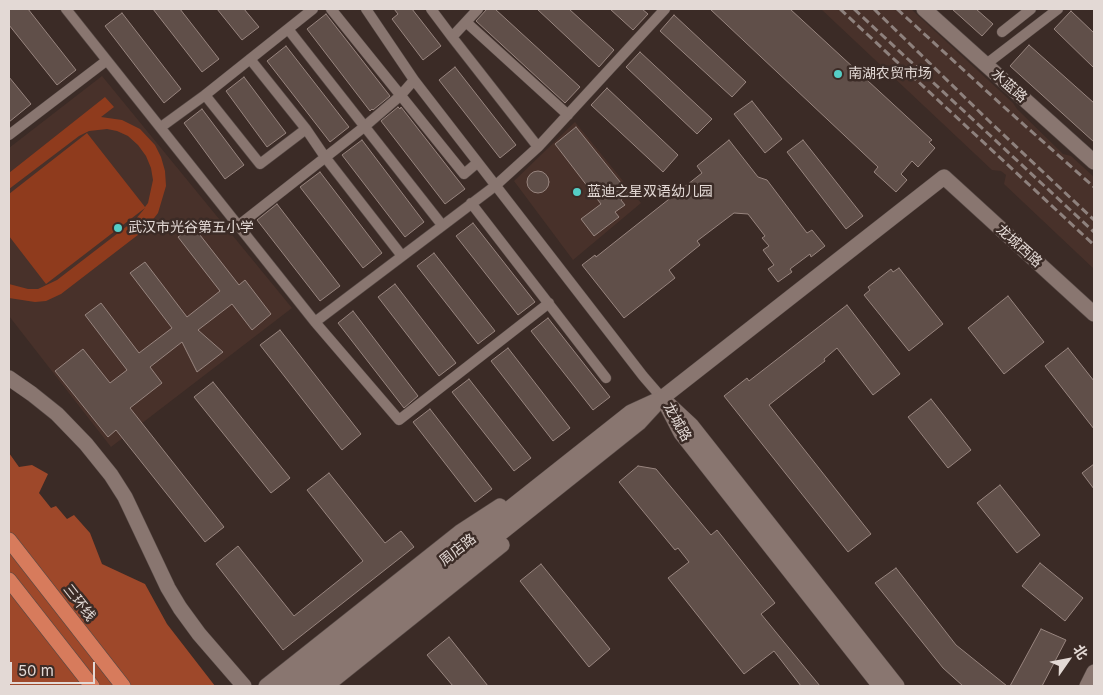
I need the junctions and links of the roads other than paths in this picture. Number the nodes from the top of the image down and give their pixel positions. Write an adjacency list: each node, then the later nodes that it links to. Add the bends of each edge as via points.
1 (66, 9): 15 (street)
2 (314, 9): 11 (street)
3 (331, 9): 19 (street)
4 (366, 9): 17 (street)
5 (431, 9): 13 (street)
6 (665, 9): 20 (street)
7 (924, 9): 16 (street, 水蓝路)
8 (1031, 9): 12 (street)
9 (1058, 9): 16 (street)
10 (470, 14): 13 (street); 20 (street)
11 (288, 29): 14 (street); 22 (street)
12 (1002, 32)
13 (452, 37): 25 (street)
14 (250, 59): 18 (street); 23 (street)
15 (106, 61): 21 (street); 24 (street)
16 (985, 65): 28 (street, 水蓝路)
17 (414, 80): 19 (street); 27 (street)
18 (205, 95): 21 (street); 23 (street, via 260,164)
19 (400, 96): 22 (street); 27 (street, via 464,174)
20 (568, 115): 25 (street)
21 (160, 127): 32 (street)
22 (364, 127): 26 (street); 33 (street)
23 (306, 128): 26 (street)
24 (9, 135)
25 (538, 147): 30 (street)
26 (325, 157): 32 (street); 34 (street)
27 (478, 162): 30 (street)
28 (1094, 162)
29 (944, 177): 36 (street, 龙城西路); 40 (street, 周店路)
30 (495, 186): 31 (street); 40 (street)
31 (472, 203): 33 (street); 35 (street)
32 (239, 225): 37 (street)
33 (442, 226): 34 (street)
34 (402, 256): 37 (street)
35 (549, 303): 37 (street, via 399,420); 39 (street)
36 (1094, 314)
37 (315, 322)
38 (9, 378): 48 (street, via 57,414 111,475 180,608)
39 (606, 378)
40 (662, 398): 41 (street, 周店路); 53 (street, 龙城路, via 681,433); 54 (street, 龙城路, via 692,425)
41 (551, 484): 43 (street, 周店路); 49 (street, via 491,511 460,532); 52 (street, via 509,538 484,561)
42 (9, 540): 47 (highway, 三环线)
43 (472, 548): 50 (street, 周店路); 51 (street, 周店路)
44 (9, 580): 46 (highway)
45 (1094, 672): 55 (street)
46 (92, 686)
47 (123, 686)
48 (244, 686)
49 (266, 686)
50 (285, 686)
51 (306, 686)
52 (326, 686)
53 (880, 686)
54 (897, 686)
55 (1087, 686)

